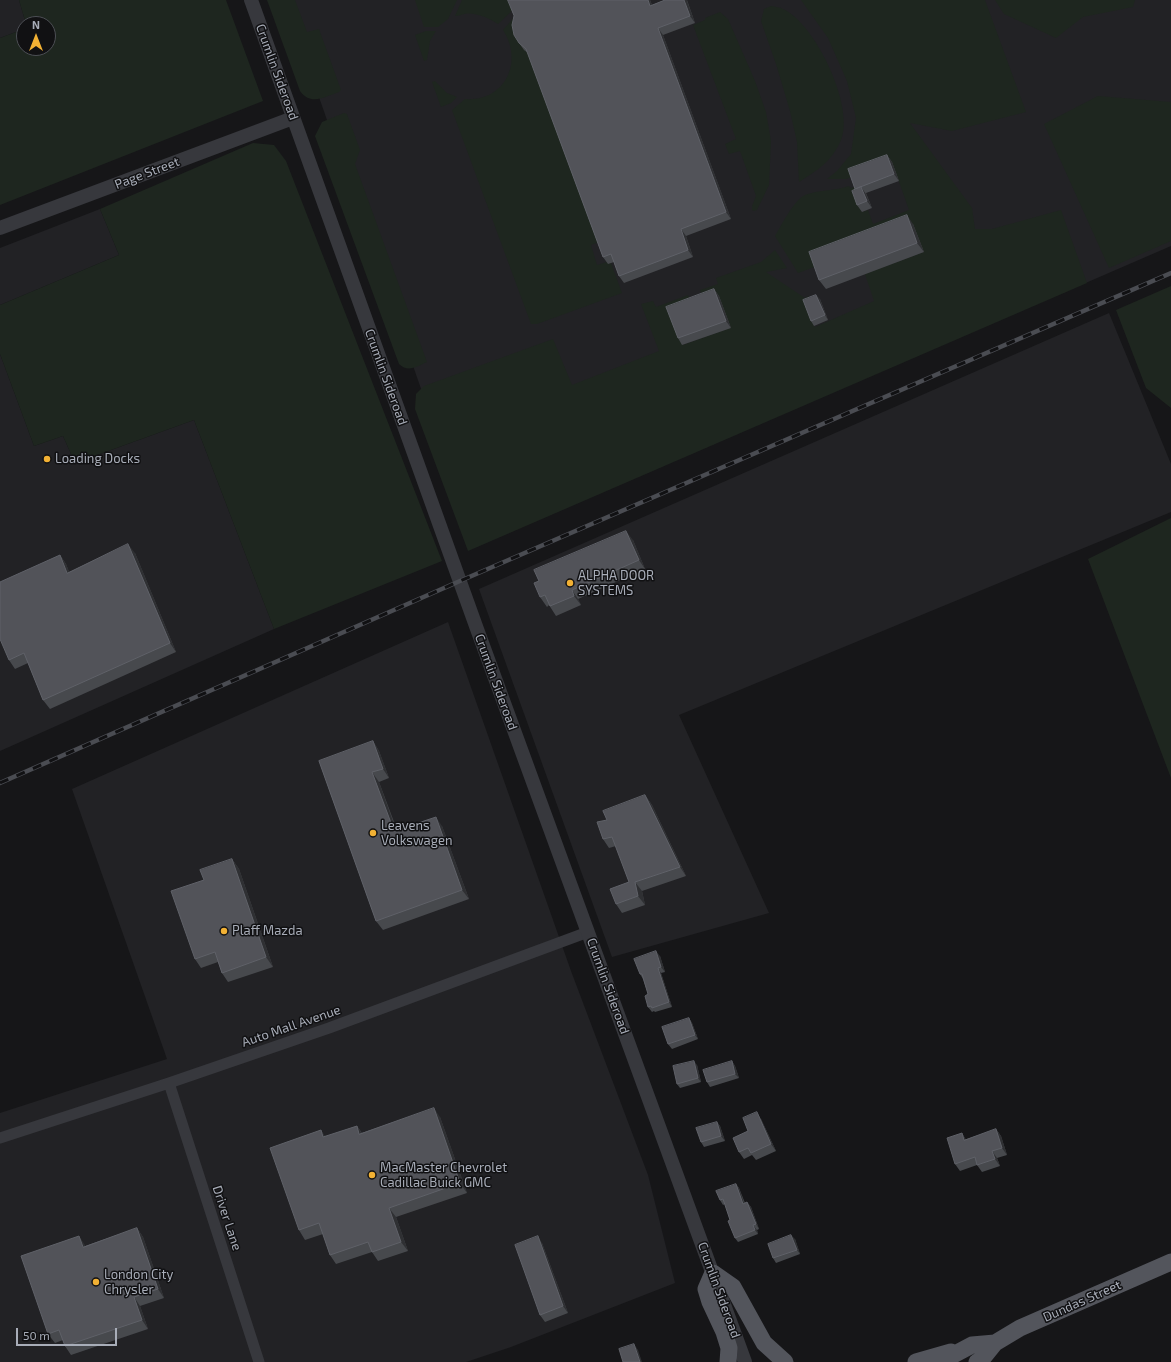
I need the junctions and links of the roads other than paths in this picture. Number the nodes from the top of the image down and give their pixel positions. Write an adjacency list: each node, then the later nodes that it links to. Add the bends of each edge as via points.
1 (251, 0): 2 (street, Crumlin Sideroad)
2 (293, 118): 3 (street, Page Street); 4 (street, Crumlin Sideroad)
3 (0, 228)
4 (588, 932): 5 (street, Auto Mall Avenue, via 330,1028); 8 (street, Crumlin Sideroad)
5 (169, 1084): 6 (street, Auto Mall Avenue); 11 (street, Driver Lane)
6 (0, 1138)
7 (1171, 1262): 9 (main road, Dundas Street, via 1020,1328)
8 (713, 1273): 12 (main road, via 706,1289 729,1348); 13 (street, Crumlin Sideroad); 14 (main road, via 733,1287 764,1343)
9 (995, 1343): 10 (main road, Dundas Street); 17 (main road, Dundas Street)
10 (972, 1345): 15 (main road); 16 (main road, Dundas Street)
11 (259, 1362)
12 (728, 1362)
13 (745, 1362)
14 (785, 1362)
15 (916, 1362)
16 (940, 1362)
17 (978, 1362)

